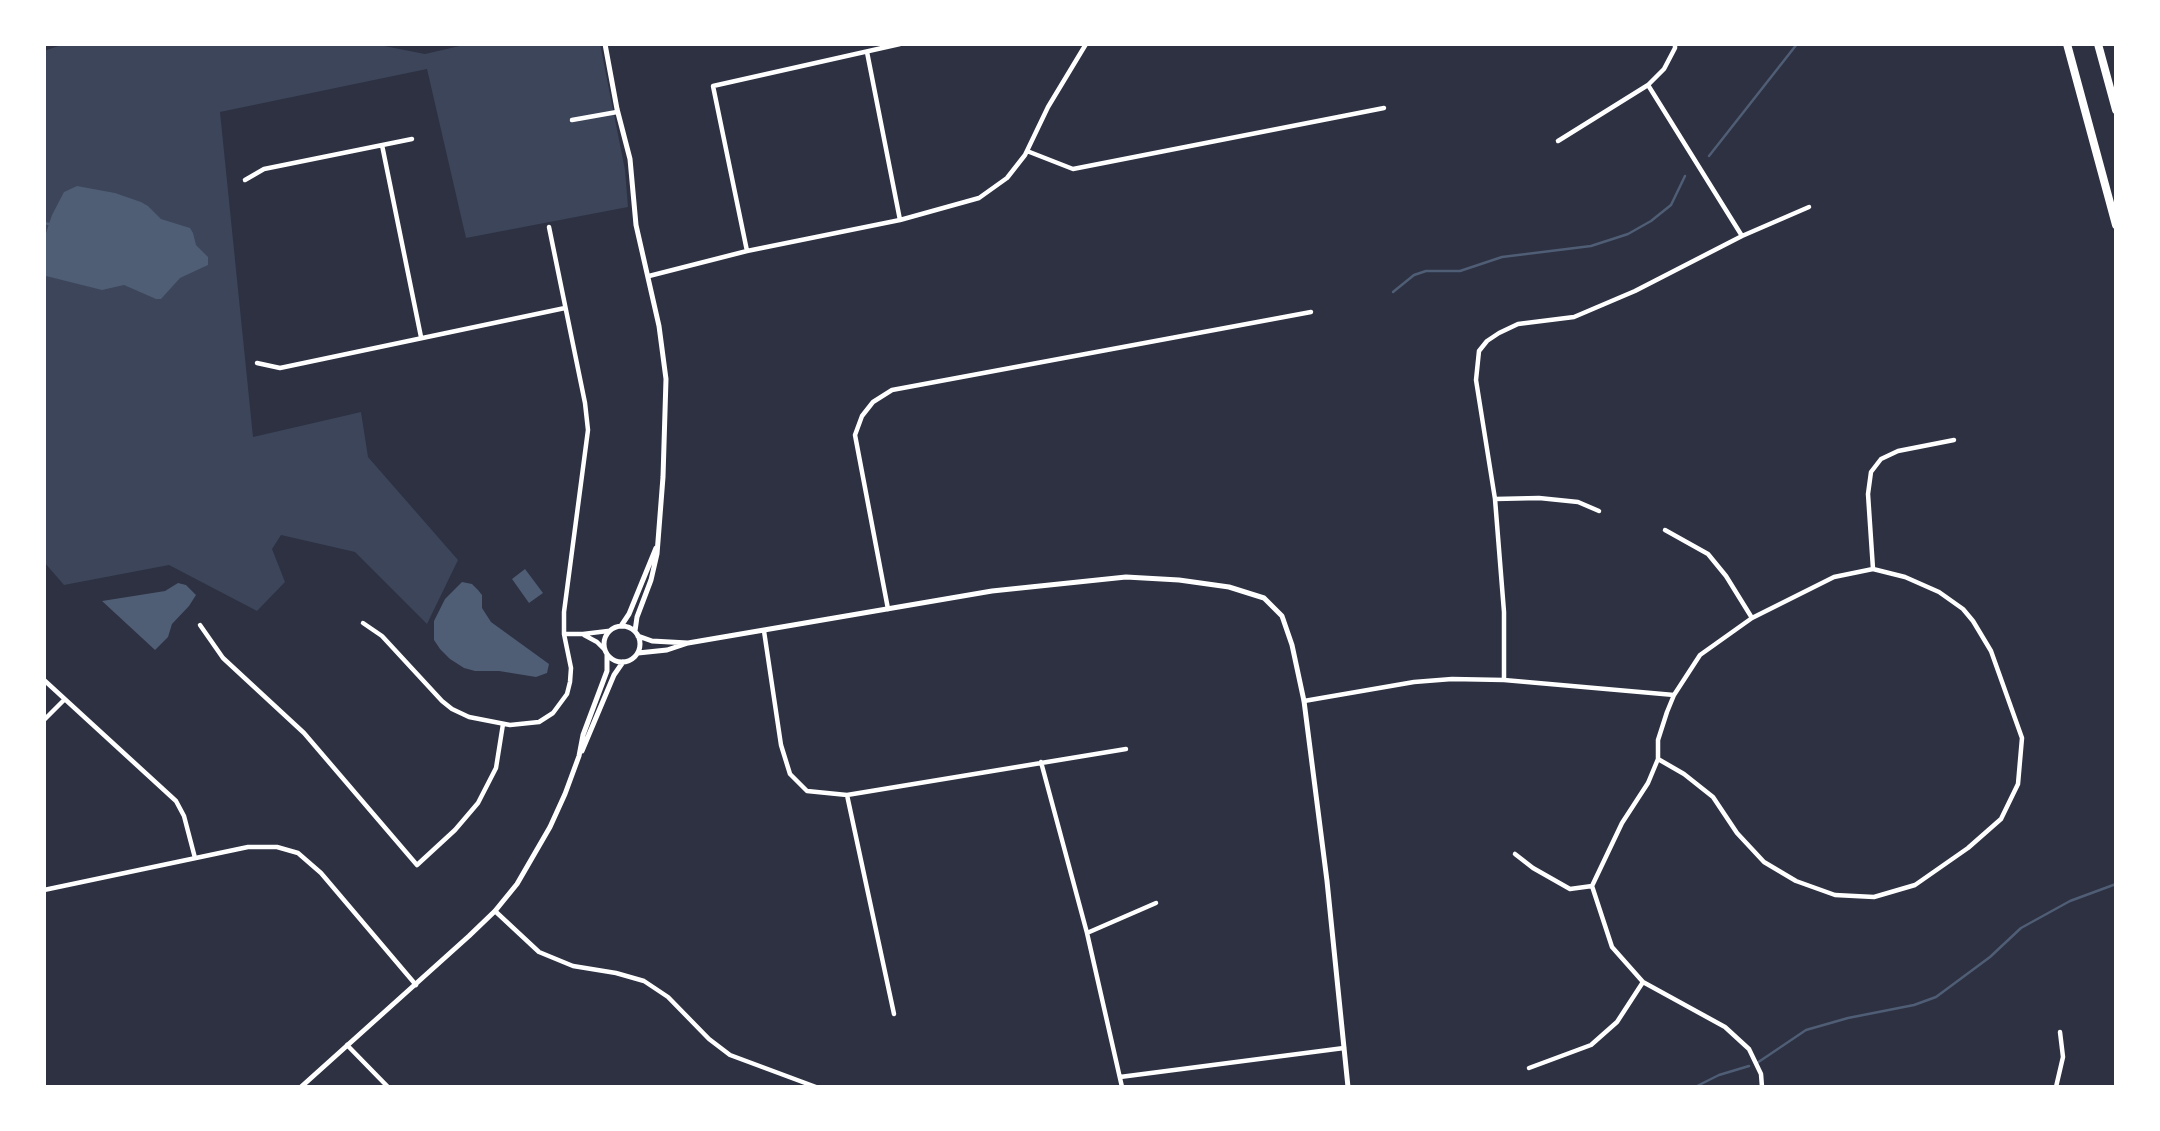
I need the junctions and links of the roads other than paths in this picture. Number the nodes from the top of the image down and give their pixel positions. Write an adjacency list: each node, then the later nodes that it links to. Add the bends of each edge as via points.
1 (605, 44): 11 (street)
2 (900, 44): 7 (street)
3 (1084, 44): 16 (street)
4 (1675, 44): 8 (street, via 1664,69)
5 (2067, 44): 20 (highway)
6 (2098, 44): 10 (highway)
7 (867, 52): 19 (street); 23 (street, via 713,86)
8 (1648, 85): 14 (street); 22 (street)
9 (1384, 108): 16 (street, via 1073,169)
10 (2116, 110)
11 (617, 111): 12 (street); 24 (street, via 630,159 636,225)
12 (572, 120)
13 (412, 139): 15 (street)
14 (1558, 141)
15 (382, 145): 17 (street, via 264,169); 27 (street)
16 (1027, 151): 19 (street, via 1007,178 979,198)
17 (245, 180)
18 (1809, 207): 22 (street)
19 (900, 220): 23 (street)
20 (2116, 225)
21 (549, 228): 25 (street)
22 (1742, 236): 30 (street, via 1574,317 1518,324 1487,341 1479,351 1476,380)
23 (747, 251): 24 (street)
24 (649, 276): 33 (street, via 663,347 666,399)
25 (565, 308): 27 (street); 43 (street, via 588,430)
26 (1311, 312): 35 (street, via 892,390 873,402 855,435)
27 (421, 337): 28 (street, via 279,368)
28 (257, 363)
29 (1954, 440): 34 (street, via 1898,451 1881,459 1871,472)
30 (1495, 499): 31 (street, via 1552,499 1578,502); 50 (street)
31 (1599, 511)
32 (1665, 530): 36 (street, via 1708,554)
33 (657, 545): 39 (street); 42 (street)
34 (1873, 569): 36 (street, via 1834,578); 58 (street, via 1939,592 1963,609 1991,651 2022,738 2018,784 2001,819 1915,885 1874,898 1835,895 1796,881 1764,862 1713,797)
35 (888, 609): 41 (street); 53 (street, via 992,591 1126,577 1229,587 1264,598 1282,616)
36 (1752, 618): 51 (street, via 1700,655)
37 (363, 623): 55 (street, via 382,636 452,709)
38 (200, 625): 55 (street, via 223,658 304,733 418,865 478,803 496,768)
39 (621, 626): 40 (street); 42 (street)
40 (608, 631): 44 (street); 46 (street)
41 (764, 631): 45 (street); 60 (street, via 780,745 790,774 807,791)
42 (636, 633): 45 (street, via 652,641); 47 (street)
43 (564, 634): 44 (street); 55 (street, via 570,682 562,703 539,722)
44 (583, 634): 46 (street)
45 (688, 643): 47 (street)
46 (605, 652): 48 (street); 57 (street, via 607,671)
47 (638, 653): 48 (street)
48 (623, 662): 57 (street)
49 (44, 680): 52 (street)
50 (1504, 680): 51 (street); 53 (street, via 1415,682)
51 (1674, 695): 58 (street, via 1658,740)
52 (64, 700): 54 (street); 62 (street, via 176,801)
53 (1304, 701): 73 (street)
54 (44, 720)
55 (503, 724)
56 (1126, 749): 59 (street)
57 (579, 757): 66 (street, via 550,827)
58 (1658, 759): 63 (street)
59 (1041, 762): 60 (street); 67 (street)
60 (847, 795): 70 (street)
61 (1516, 854): 63 (street, via 1570,889)
62 (195, 858): 64 (street); 69 (street, via 248,847 298,853 321,873)
63 (1592, 886): 68 (street, via 1612,947)
64 (44, 890)
65 (1156, 903): 67 (street)
66 (495, 911): 69 (street); 78 (street, via 539,952 573,966 644,981 668,997 730,1055)
67 (1087, 933): 75 (street)
68 (1643, 982): 74 (street, via 1616,1022 1591,1045); 81 (street, via 1725,1027 1749,1049)
69 (416, 985): 72 (street)
70 (894, 1014)
71 (2060, 1032): 82 (street, via 2063,1058)
72 (347, 1045): 76 (street); 77 (street)
73 (1343, 1048): 75 (street); 80 (street)
74 (1529, 1068)
75 (1120, 1077): 79 (street)
76 (301, 1087)
77 (388, 1087)
78 (816, 1087)
79 (1122, 1087)
80 (1348, 1087)
81 (1762, 1087)
82 (2056, 1087)

